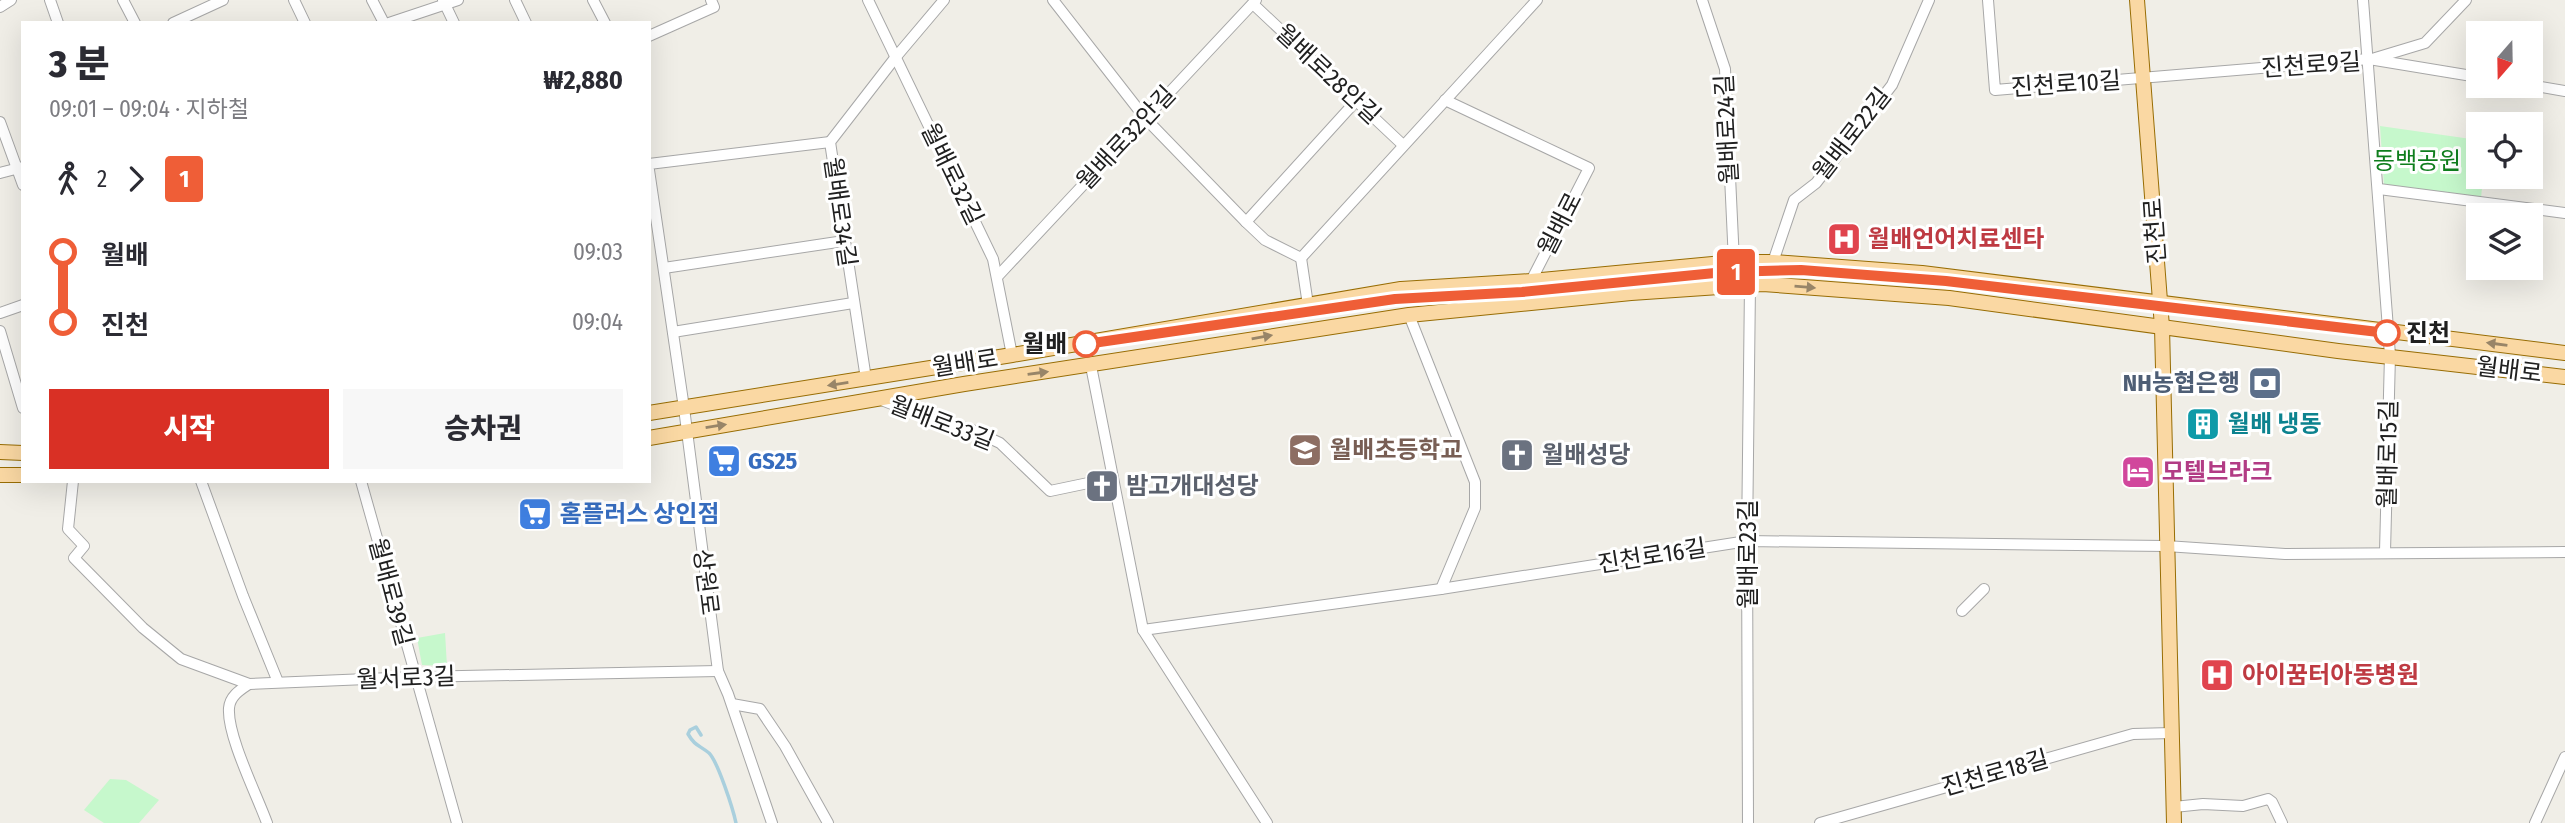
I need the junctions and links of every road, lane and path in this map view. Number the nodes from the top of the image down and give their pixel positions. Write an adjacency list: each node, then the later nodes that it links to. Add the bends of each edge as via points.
1 (11, 0): 23 (street)
2 (50, 0): 24 (street)
3 (123, 0): 25 (street)
4 (223, 0): 26 (street)
5 (294, 0): 27 (street)
6 (372, 0): 28 (street)
7 (458, 0): 22 (street)
8 (514, 0): 31 (street)
9 (593, 0): 32 (street)
10 (711, 0): 33 (street, via 714,7)
11 (868, 0): 34 (street, 월배로32길)
12 (944, 0): 34 (street, 월배로34길)
13 (1053, 0): 42 (street)
14 (1537, 0): 40 (street, 월배로28안길)
15 (1702, 0): 55 (street, 월배로24길, via 1725,69)
16 (1988, 0): 37 (street, 진천로10길, via 1995,90)
17 (2137, 0): 37 (main road, 진천로)
18 (2363, 0): 35 (street, 월배로15길)
19 (2466, 0): 35 (street, via 2425,43)
20 (1927, 1): 56 (street, 월배로22길, via 1892,85 1816,183 1794,200)
21 (1255, 2): 41 (street, 월배로28안길); 42 (street, 월배로32안길)
22 (444, 3): 29 (street); 30 (street)
23 (0, 7)
24 (57, 21)
25 (134, 21)
26 (177, 21)
27 (304, 21)
28 (383, 21)
29 (394, 21)
30 (453, 21)
31 (525, 21)
32 (604, 21)
33 (651, 35)
34 (895, 58): 44 (street, 월배로34길); 58 (street, 월배로32길, via 993,259)
35 (2369, 60): 36 (street, 진천로9길); 37 (street, 진천로9길); 50 (street, 월배로15길)
36 (2466, 75)
37 (2144, 78): 62 (main road, 진천로)
38 (2543, 87): 39 (street)
39 (2565, 91)
40 (1445, 100): 45 (street, 월배로28안길); 59 (street, 월배로, via 1589,168)
41 (1356, 101): 45 (street, 월배로28안길); 52 (street)
42 (1145, 118): 52 (street); 58 (street, 월배로32안길)
43 (0, 122): 47 (street)
44 (830, 142): 46 (street); 53 (street, 월배로34길)
45 (1403, 145): 54 (street, 월배로28안길)
46 (651, 164)
47 (20, 168): 48 (street)
48 (0, 173)
49 (651, 183): 57 (street, 상원로)
50 (2379, 189): 51 (street); 68 (street, 월배로15길)
51 (2565, 214)
52 (1246, 222): 54 (street, via 1265,240)
53 (844, 241): 57 (street); 61 (street, 월배로34길)
54 (1301, 258): 63 (street)
55 (1734, 262): 56 (main road, 월배로); 59 (main road, 월배로)
56 (1773, 262): 62 (main road, 월배로, via 1922,273)
57 (664, 268): 70 (street, 상원로)
58 (997, 277): 72 (street, 월배로32길)
59 (1531, 281): 63 (main road, 월배로, via 1401,289)
60 (1750, 285): 66 (main road, 월배로); 67 (main road, 월배로, one-way to 67, via 1949,299); 92 (street, 월배로23길)
61 (853, 303): 70 (street); 77 (street, 월배로34길)
62 (2161, 304): 67 (main road, 진천로); 68 (main road, 월배로)
63 (1308, 305): 72 (main road, 월배로)
64 (21, 306): 65 (street)
65 (0, 313)
66 (1409, 315): 75 (main road, 월배로, one-way to 66); 96 (street, via 1475,482 1475,508)
67 (2162, 327): 73 (main road, 월배로); 93 (main road, 진천로)
68 (2389, 330): 71 (main road, 월배로, one-way to 68); 73 (street, 월배로15길)
69 (0, 331): 74 (street)
70 (673, 332): 80 (street, 상원로)
71 (2565, 353)
72 (1012, 355): 77 (main road, 월배로)
73 (2390, 355): 76 (main road, 월배로); 94 (street, 월배로15길)
74 (5, 365): 79 (street)
75 (1091, 366): 78 (main road, 월배로, one-way to 75); 88 (street)
76 (2565, 377)
77 (866, 379): 80 (main road, 월배로, one-way to 80)
78 (879, 399): 82 (main road, 월배로, one-way to 78); 88 (street, 월배로33길, via 1000,443 1050,491)
79 (21, 403)
80 (684, 408): 81 (main road, 월배로); 82 (street, 상원로)
81 (651, 413)
82 (686, 430): 83 (main road, 월배로); 100 (street, 상원로)
83 (651, 438)
84 (0, 453): 85 (main road)
85 (21, 453)
86 (0, 475): 87 (main road)
87 (21, 475)
88 (1112, 478): 99 (street)
89 (73, 483): 103 (street, via 68,529 83,546 74,558 143,628 181,659)
90 (202, 483): 102 (street)
91 (362, 483): 101 (street, 월배로39길)
92 (1747, 541): 93 (street, 진천로16길); 96 (street, 진천로16길); 113 (street, 월배로23길)
93 (2166, 546): 94 (street, via 2285,554); 105 (main road, 진천로)
94 (2385, 552): 95 (street)
95 (2565, 552)
96 (1441, 589): 99 (street, 진천로16길)
97 (1984, 589): 98 (street)
98 (1962, 611)
99 (1143, 630): 112 (street)
100 (718, 671): 101 (street, 월서로3길); 104 (street, 상원로)
101 (414, 677): 102 (street, 월서로3길); 109 (street, 월배로39길)
102 (278, 682): 103 (street, 월서로3길)
103 (249, 684): 108 (street, via 236,692 229,707 232,731)
104 (732, 704): 110 (street, 상원로); 111 (street, via 760,709)
105 (2172, 733): 107 (main road, 진천로); 114 (street, 진천로18길, via 2133,734)
106 (2565, 757): 117 (street)
107 (2174, 807): 115 (main road, 진천로); 116 (street, via 2243,806 2268,799)
108 (267, 823)
109 (457, 823)
110 (772, 823)
111 (828, 823)
112 (1267, 823)
113 (1748, 823)
114 (1820, 823)
115 (2174, 823)
116 (2282, 823)
117 (2535, 823)

